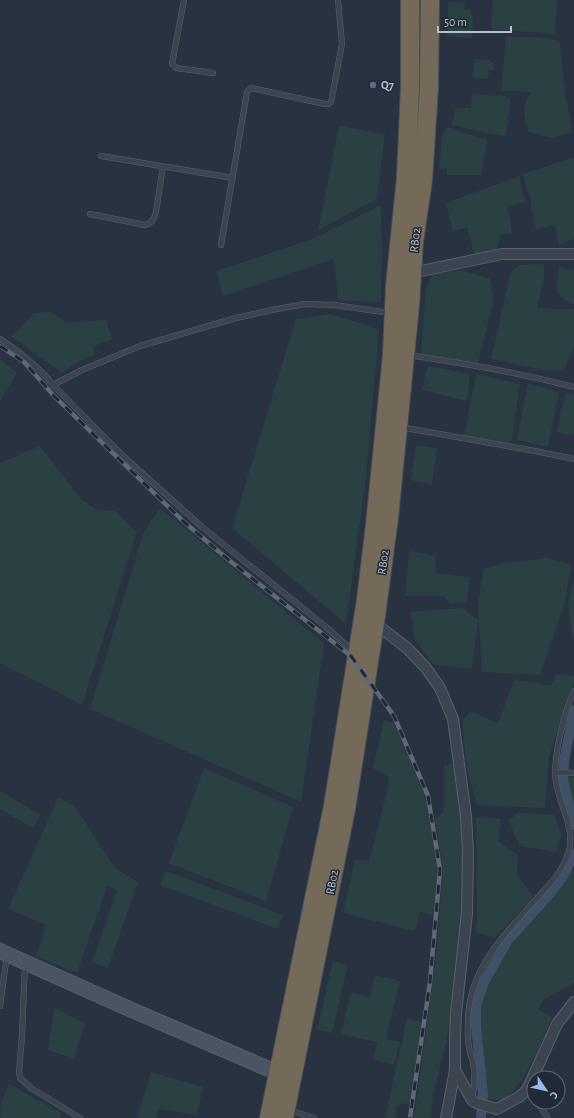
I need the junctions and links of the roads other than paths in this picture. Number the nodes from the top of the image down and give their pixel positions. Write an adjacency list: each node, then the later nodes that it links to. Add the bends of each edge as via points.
1 (184, 0): 5 (lane, via 172,64 176,68)
2 (338, 0): 8 (lane, via 342,44 331,102 325,104 251,88 246,96)
3 (410, 0): 13 (highway, RB02, via 406,177)
4 (430, 0): 12 (highway, RB02, via 429,87 423,180)
5 (213, 73)
6 (101, 156): 7 (lane)
7 (163, 166): 8 (lane); 9 (lane, via 154,220 145,225)
8 (233, 178): 10 (lane)
9 (90, 214)
10 (221, 245)
11 (574, 254): 12 (street, via 502,254)
12 (412, 273): 15 (highway, RB02)
13 (393, 313): 16 (lane, via 334,305 305,304 277,309 236,318 140,346); 21 (highway, RB02, via 392,355 375,525)
14 (0, 339): 16 (lane, via 24,356)
15 (405, 354): 17 (lane, via 514,373); 18 (highway, RB02)
16 (53, 385): 21 (lane, via 122,455 196,522)
17 (574, 387)
18 (397, 427): 19 (lane); 20 (highway, RB02, via 389,518)
19 (574, 460)
20 (375, 623): 29 (street, via 408,649 426,668 440,688 453,719 468,852 467,913 454,1040); 34 (highway, RB02, via 344,817)
21 (357, 655): 31 (highway, RB02, via 333,806)
22 (574, 691): 23 (lane, via 558,745)
23 (561, 772): 24 (lane); 33 (lane, via 558,791 568,824 570,847 565,863 497,944 474,983 468,1016 469,1046 474,1068)
24 (574, 773)
25 (3, 952): 26 (street); 28 (lane)
26 (25, 962): 31 (street); 35 (lane, via 20,1078)
27 (574, 1002): 30 (street, via 557,1024)
28 (0, 1006)
29 (455, 1070): 33 (street); 38 (street)
30 (536, 1070)
31 (278, 1073): 36 (highway, RB02)
32 (526, 1091): 33 (street, via 497,1109)
33 (474, 1101)
34 (285, 1114): 37 (lane)
35 (80, 1118)
36 (269, 1118)
37 (314, 1118)
38 (446, 1118)

